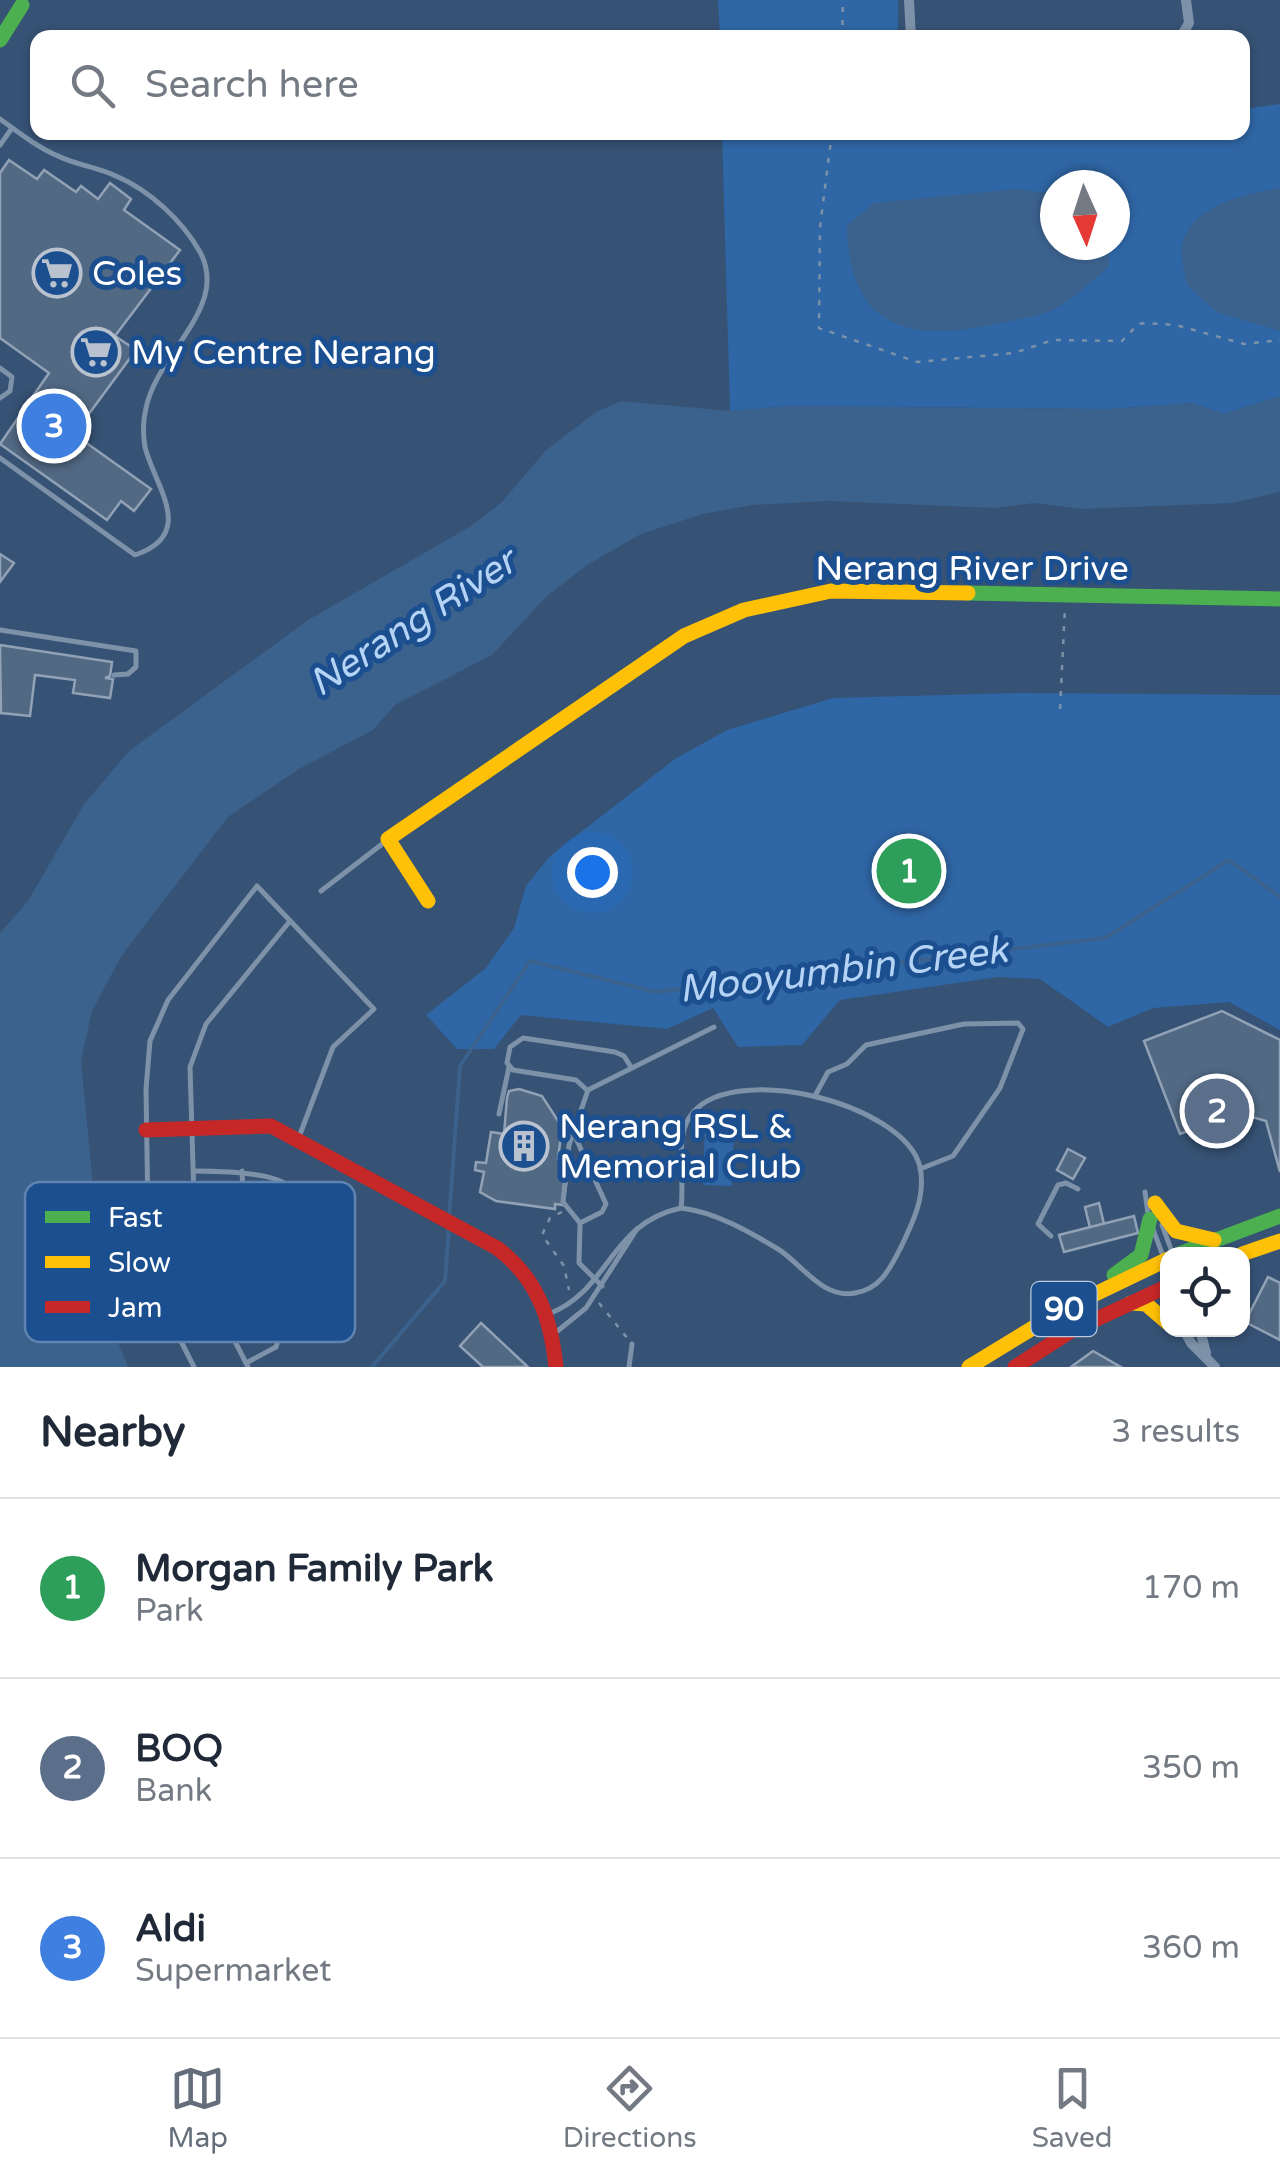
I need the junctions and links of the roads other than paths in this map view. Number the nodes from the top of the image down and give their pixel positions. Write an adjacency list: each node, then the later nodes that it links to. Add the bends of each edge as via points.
1 (909, 0): 5 (street)
2 (1186, 0): 6 (street)
3 (25, 1): 4 (street); 7 (street)
4 (0, 22)
5 (911, 30)
6 (1186, 30)
7 (0, 40)
8 (0, 119): 9 (lane)
9 (12, 128): 10 (lane); 12 (lane)
10 (30, 139)
11 (31, 140): 15 (lane, via 143,191 198,249 208,288 202,310 166,358 146,408 145,448 169,519 149,550 135,555)
12 (0, 146)
13 (0, 368): 14 (lane, via 12,378)
14 (0, 398)
15 (0, 458)
16 (1280, 599): 19 (street, Nerang River Drive, via 831,591 744,610 684,636)
17 (0, 630): 18 (lane, via 136,651 136,667)
18 (114, 675)
19 (388, 839): 20 (lane); 21 (street)
20 (321, 891)
21 (428, 901)
22 (290, 921): 29 (lane, via 206,1024 190,1067); 30 (lane, via 257,886 168,1000 150,1041); 32 (lane, via 374,1009 333,1047)
23 (714, 1027): 25 (lane)
24 (509, 1067): 25 (lane, via 510,1047 523,1038 620,1054); 26 (lane, via 576,1080); 28 (lane)
25 (631, 1067): 26 (lane)
26 (588, 1090): 31 (lane)
27 (816, 1094): 34 (lane, via 894,1134); 34 (lane, via 828,1072 866,1045 964,1024 1018,1023 1023,1029 1000,1088 952,1156); 43 (lane, via 733,1094 699,1106 682,1136 686,1174)
28 (499, 1114)
29 (196, 1126): 30 (street); 32 (street, via 271,1126); 35 (lane)
30 (146, 1130): 38 (lane)
31 (573, 1131): 33 (lane); 37 (lane)
32 (298, 1140): 63 (street, via 497,1248 524,1270)
33 (588, 1167): 37 (lane); 46 (lane, via 606,1208)
34 (920, 1168): 43 (lane, via 918,1208 890,1269 854,1294 821,1285 776,1248 716,1216)
35 (195, 1171): 36 (lane); 39 (lane)
36 (242, 1171): 40 (lane); 41 (lane)
37 (568, 1171): 46 (lane, via 563,1202)
38 (147, 1182)
39 (195, 1182)
40 (243, 1182)
41 (282, 1182)
42 (1078, 1189): 48 (lane, via 1066,1183 1056,1188 1038,1224)
43 (680, 1208): 47 (lane)
44 (1152, 1211): 49 (street, via 1176,1231); 51 (lane); 52 (lane); 62 (street, via 1141,1255)
45 (1280, 1216): 49 (street, 90)
46 (580, 1223): 58 (lane, via 576,1255)
47 (638, 1226): 58 (lane); 59 (lane)
48 (1050, 1236)
49 (1214, 1240): 53 (street, 90)
50 (1280, 1241): 55 (street)
51 (1165, 1247)
52 (1165, 1247)
53 (1199, 1247)
54 (1280, 1250): 56 (street)
55 (1250, 1251)
56 (1250, 1261)
57 (1160, 1265): 62 (street, 90)
58 (594, 1280): 59 (lane); 63 (lane)
59 (602, 1286): 65 (lane)
60 (1160, 1290): 61 (street, 90)
61 (1131, 1303): 64 (street, via 1146,1304); 76 (street, 90)
62 (1064, 1309): 75 (street, 90)
63 (546, 1314): 65 (street)
64 (1160, 1316)
65 (553, 1334): 73 (street)
66 (1192, 1337): 77 (street)
67 (181, 1342): 72 (lane)
68 (235, 1342): 71 (lane)
69 (277, 1342): 71 (lane)
70 (632, 1344): 74 (lane)
71 (247, 1365)
72 (194, 1367)
73 (556, 1367)
74 (629, 1367)
75 (969, 1367)
76 (1015, 1367)
77 (1216, 1367)

